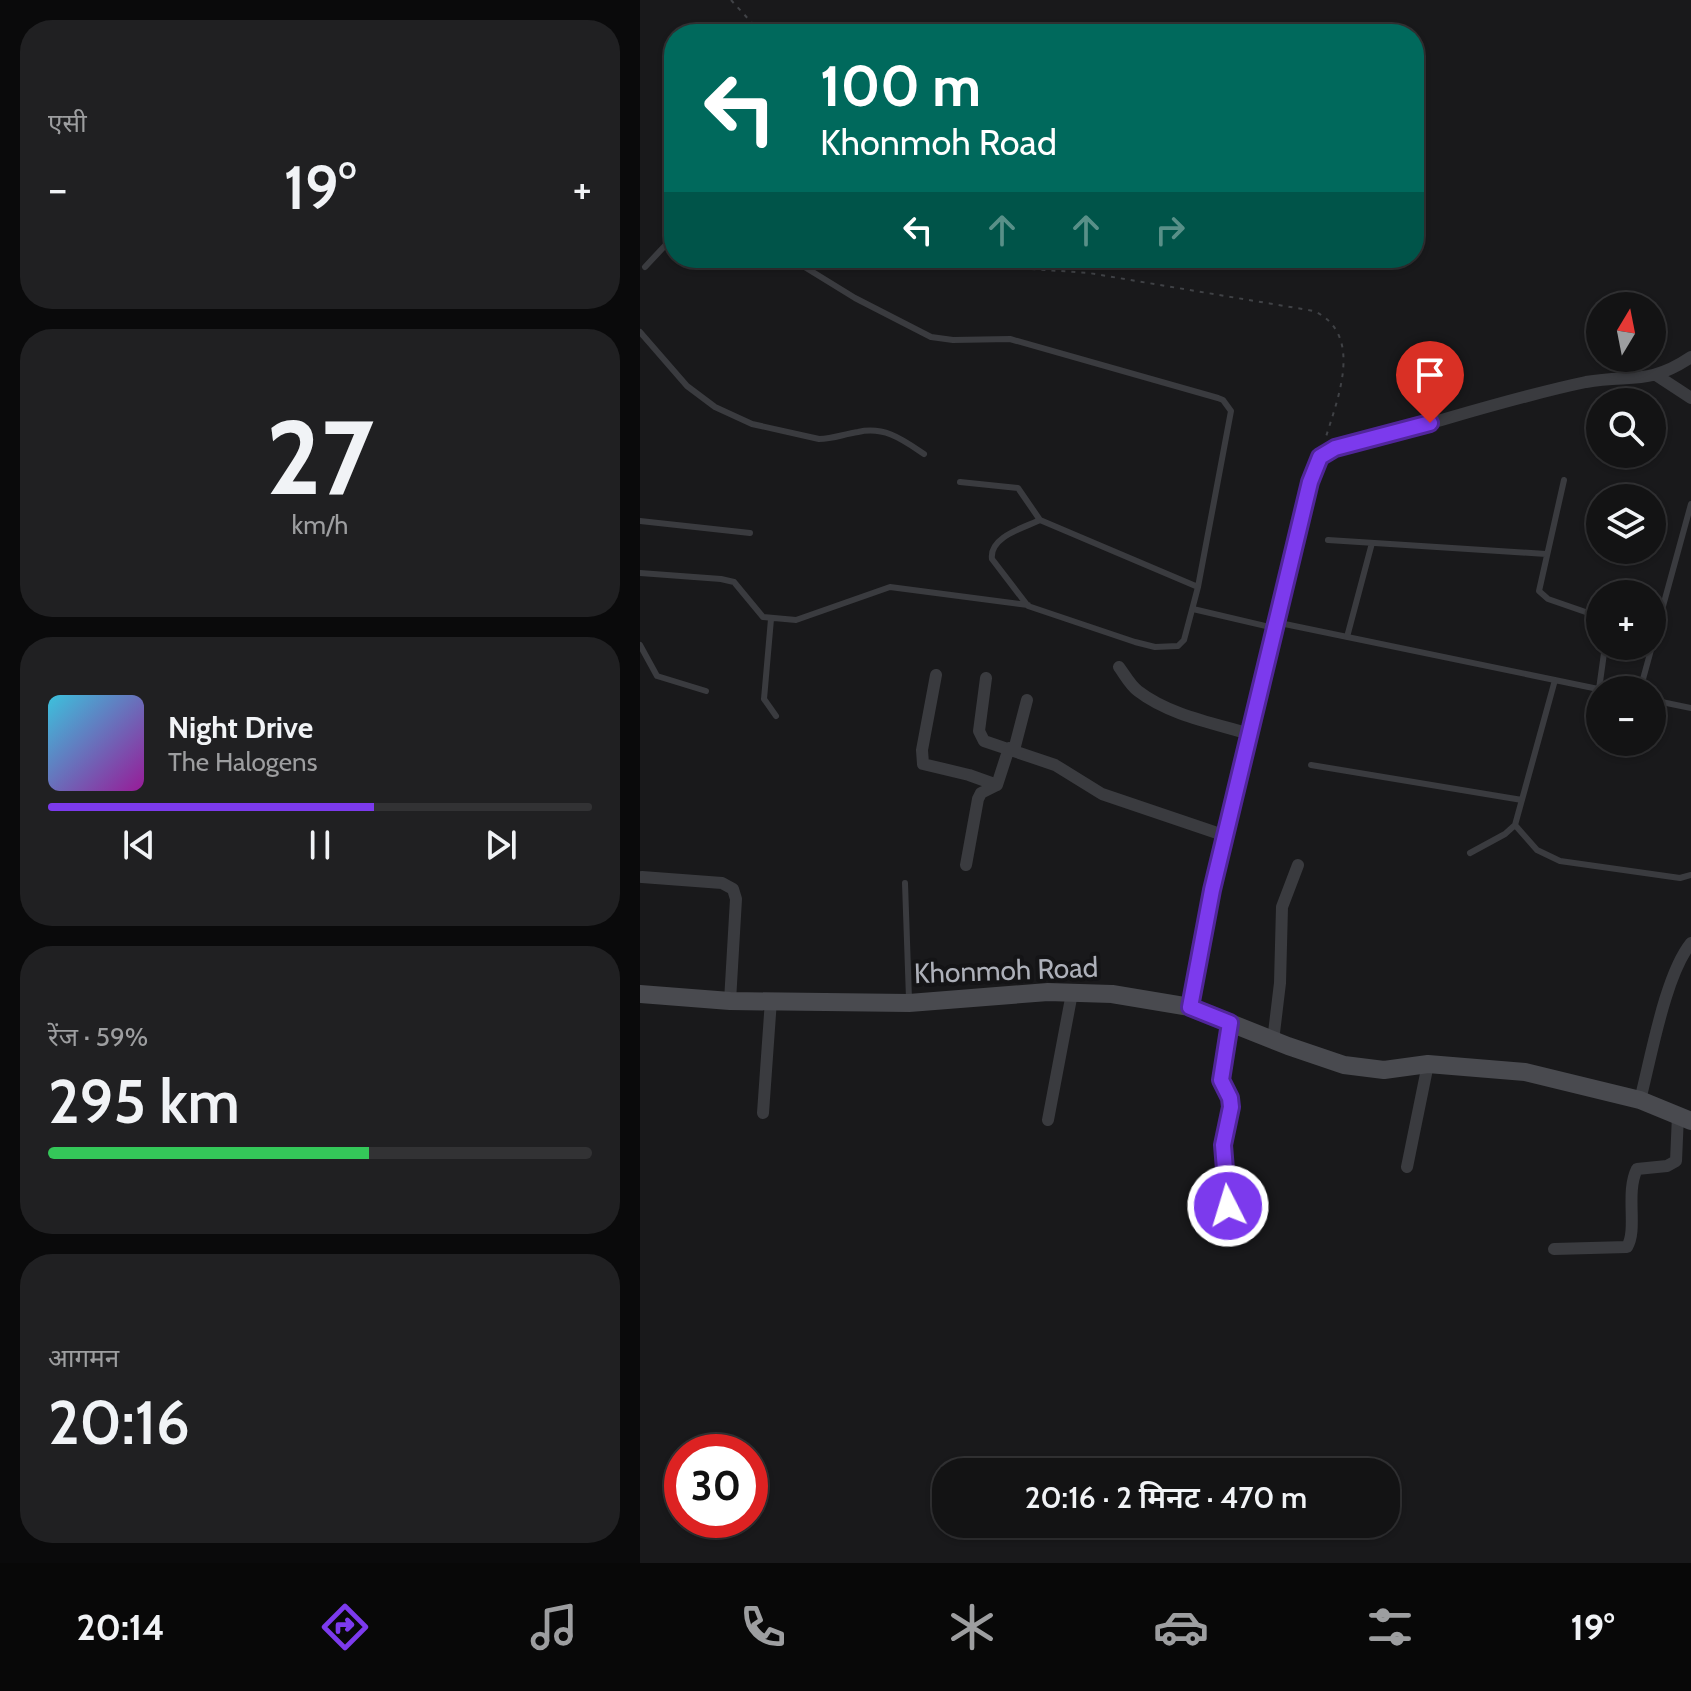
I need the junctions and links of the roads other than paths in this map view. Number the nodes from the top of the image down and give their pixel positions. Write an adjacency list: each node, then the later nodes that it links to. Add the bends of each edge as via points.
1 (664, 247): 2 (lane)
2 (645, 267)
3 (806, 268): 19 (lane, via 931,337 1010,339 1223,400 1231,415)
4 (640, 332): 8 (lane, via 687,386 738,419 819,439 881,430)
5 (1691, 357): 6 (street)
6 (1656, 375): 7 (street); 24 (street, via 1531,393 1350,442 1320,457)
7 (1691, 398)
8 (924, 454)
9 (1564, 480): 17 (lane)
10 (960, 482): 12 (lane, via 1018,488)
11 (1691, 504): 29 (lane)
12 (1040, 520): 19 (lane); 20 (lane, via 995,542 991,550 992,559)
13 (640, 521): 14 (lane)
14 (750, 533)
15 (1328, 540): 16 (lane)
16 (1372, 543): 17 (lane); 25 (lane)
17 (1546, 554): 22 (lane, via 1538,587 1542,596)
18 (640, 573): 23 (lane, via 734,582 756,611)
19 (1198, 587): 21 (lane)
20 (1028, 606): 21 (lane, via 1135,642 1170,648 1184,640); 23 (lane, via 890,587 796,620)
21 (1193, 609): 24 (lane)
22 (1586, 612)
23 (771, 619): 37 (lane, via 764,699)
24 (1274, 625): 25 (lane); 38 (street)
25 (1347, 637): 31 (lane)
26 (640, 645): 33 (lane, via 657,676)
27 (1119, 667): 38 (street, via 1147,697)
28 (936, 675): 41 (street, via 923,764)
29 (1644, 676)
30 (986, 678): 39 (street, via 980,737)
31 (1555, 680): 32 (lane); 42 (lane)
32 (1586, 687)
33 (706, 691)
34 (1027, 700): 39 (street)
35 (1666, 703): 36 (lane)
36 (1691, 708)
37 (776, 716)
38 (1250, 734): 44 (street)
39 (1012, 749): 41 (street); 44 (street, via 1068,771 1089,789)
40 (1311, 765): 42 (lane)
41 (997, 785): 46 (street, via 978,799)
42 (1522, 800): 43 (lane)
43 (1515, 825): 45 (lane); 48 (lane, via 1537,850 1560,861 1680,878)
44 (1226, 836): 57 (street)
45 (1470, 853)
46 (966, 865)
47 (1298, 865): 59 (street, via 1282,907)
48 (1691, 875)
49 (642, 877): 55 (street, via 722,883 733,889)
50 (905, 883): 56 (lane)
51 (1691, 943): 61 (street, via 1681,955)
52 (1072, 993): 56 (main road, Khonmoh Road); 57 (main road, Khonmoh Road); 64 (street)
53 (640, 994): 55 (main road, Khonmoh Road)
54 (771, 1000): 55 (main road, Khonmoh Road); 56 (main road, Khonmoh Road); 62 (street)
55 (730, 1001)
56 (909, 1003)
57 (1190, 1007): 58 (main road, Khonmoh Road)
58 (1230, 1023): 59 (main road, Khonmoh Road); 66 (street, via 1221,1080 1231,1107 1223,1145)
59 (1273, 1041): 60 (main road, Khonmoh Road, via 1364,1069)
60 (1428, 1064): 61 (main road, Khonmoh Road, via 1525,1072); 65 (street)
61 (1640, 1100): 63 (main road, Khonmoh Road)
62 (763, 1113)
63 (1684, 1118): 67 (street, via 1676,1161 1637,1169 1634,1175 1627,1247)
64 (1048, 1120)
65 (1407, 1167)
66 (1228, 1206)
67 (1554, 1249)

